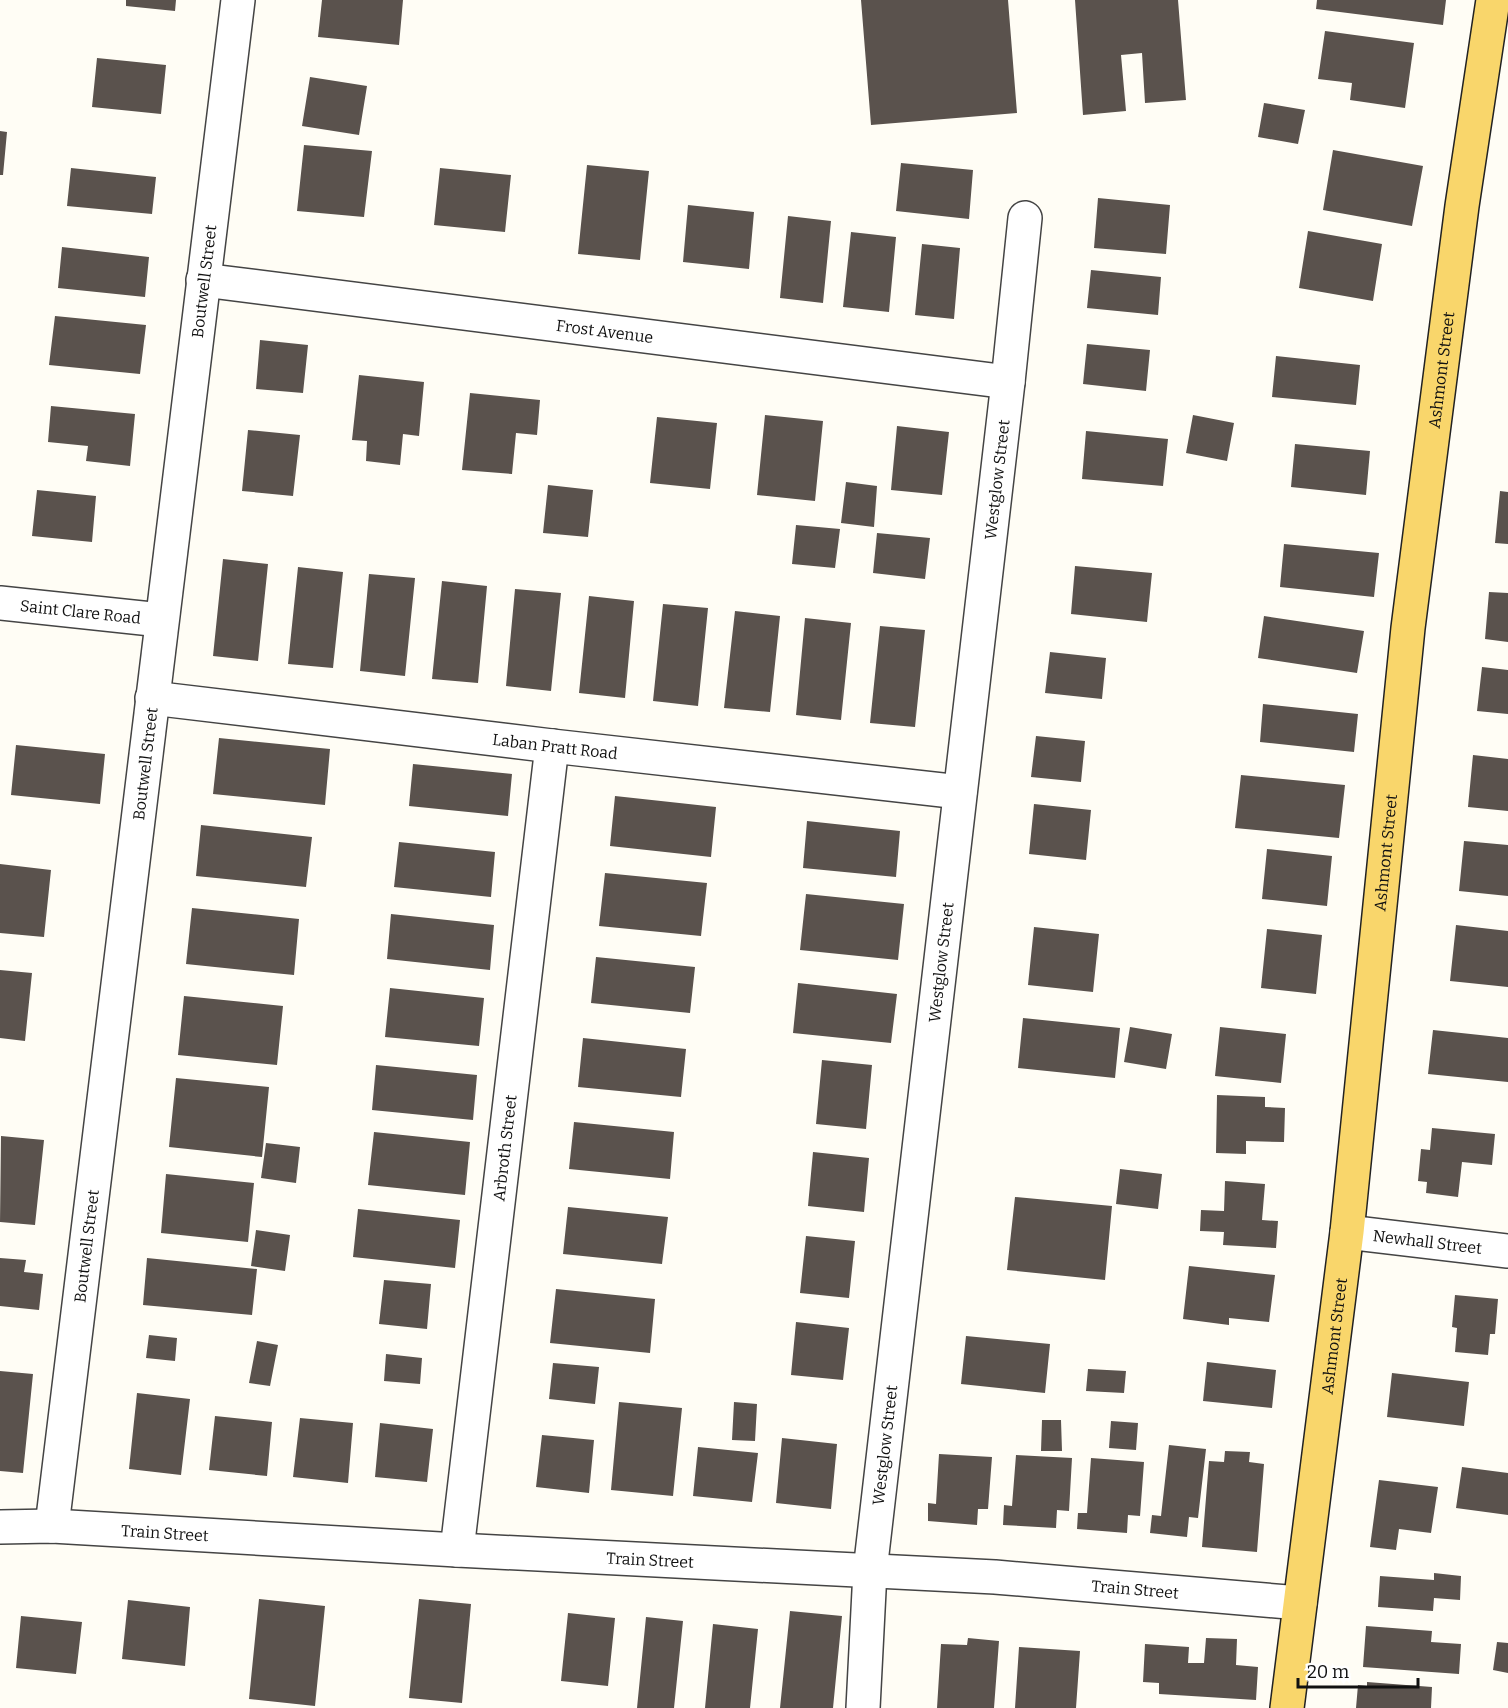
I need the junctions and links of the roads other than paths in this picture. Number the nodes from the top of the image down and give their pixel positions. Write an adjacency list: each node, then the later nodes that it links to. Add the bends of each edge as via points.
1 (238, 0): 4 (street, Boutwell Street)
2 (1493, 0): 11 (main road, Ashmont Street, via 1462,206 1408,628)
3 (1025, 218): 5 (street, Westglow Street)
4 (203, 280): 5 (street, Frost Avenue); 7 (street, Boutwell Street)
5 (1008, 382): 10 (street, Westglow Street)
6 (0, 603): 7 (street, Saint Clare Road)
7 (161, 620): 8 (street, Boutwell Street)
8 (152, 698): 9 (street, Laban Pratt Road); 13 (street, Boutwell Street)
9 (552, 746): 10 (street, Laban Pratt Road); 15 (street, Arbroth Street)
10 (960, 792): 16 (street, Westglow Street)
11 (1347, 1232): 12 (street, Newhall Street); 17 (main road, Ashmont Street)
12 (1508, 1251)
13 (52, 1526): 14 (street, Train Street); 15 (street, Train Street)
14 (0, 1527)
15 (457, 1550): 16 (street, Train Street)
16 (870, 1571): 17 (street, Train Street, via 995,1577); 18 (street, Westglow Street)
17 (1300, 1603): 19 (main road, Ashmont Street)
18 (863, 1708)
19 (1287, 1708)

